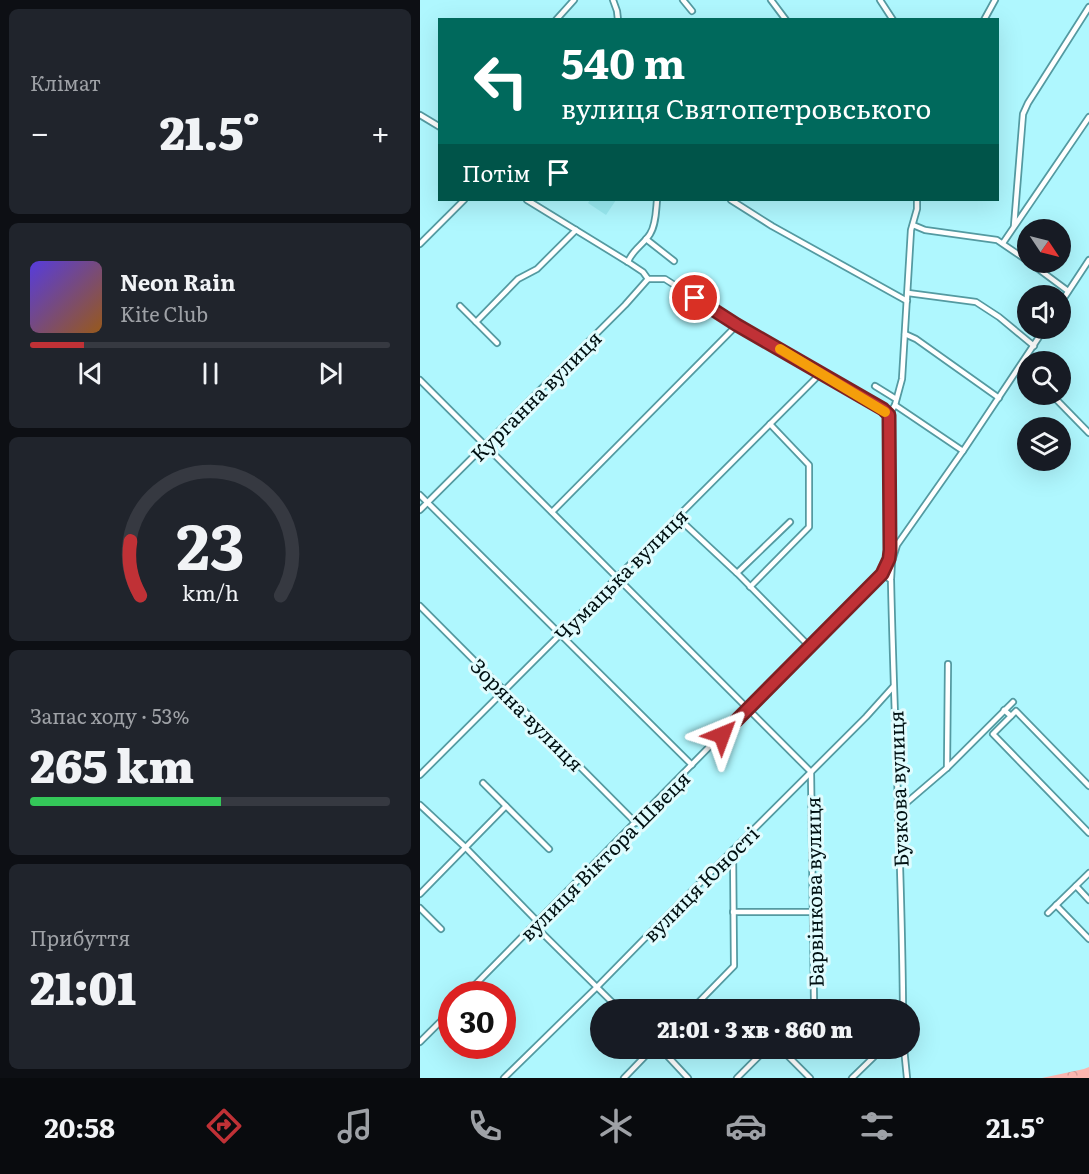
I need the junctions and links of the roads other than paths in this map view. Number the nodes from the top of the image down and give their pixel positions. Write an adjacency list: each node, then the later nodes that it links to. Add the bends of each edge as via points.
1 (574, 0): 9 (street)
2 (613, 0): 10 (street)
3 (683, 0): 8 (street)
4 (771, 0): 11 (street)
5 (880, 0): 12 (street)
6 (995, 0): 13 (street)
7 (1089, 7): 23 (street, via 1023,114)
8 (692, 11)
9 (558, 18)
10 (618, 18)
11 (784, 18)
12 (892, 18)
13 (985, 18)
14 (420, 115): 16 (street)
15 (1089, 117): 23 (street)
16 (438, 126)
17 (463, 201): 27 (street)
18 (529, 201): 24 (street)
19 (657, 201): 25 (street, via 653,228)
20 (733, 201): 37 (street)
21 (917, 201): 22 (street)
22 (913, 225): 26 (street); 36 (street)
23 (1014, 226): 26 (street)
24 (576, 230): 30 (street); 39 (street, via 537,269 518,279)
25 (646, 239): 30 (street); 31 (street)
26 (1003, 243): 28 (street)
27 (420, 244)
28 (1017, 254)
29 (1089, 260): 35 (street)
30 (628, 261): 33 (street)
31 (675, 261)
32 (1043, 273): 34 (street)
33 (648, 279): 40 (street, via 665,279); 56 (street, Курганна вулиця)
34 (1060, 285)
35 (1071, 287)
36 (908, 293): 37 (street); 44 (street, via 976,302)
37 (907, 301): 41 (street)
38 (460, 306): 39 (street)
39 (476, 322): 43 (street)
40 (737, 325): 47 (street); 61 (street)
41 (905, 334): 50 (street); 51 (street, via 902,379)
42 (1038, 339): 44 (street, Бузкова вулиця)
43 (496, 343)
44 (1034, 345): 45 (street, Бузкова вулиця)
45 (1030, 351)
46 (1017, 370): 50 (street, Бузкова вулиця)
47 (821, 374): 53 (street); 54 (street, Чумацька вулиця)
48 (420, 380): 56 (street)
49 (875, 386): 51 (street)
50 (999, 398): 57 (street, Бузкова вулиця)
51 (895, 402): 53 (street); 57 (street)
52 (1061, 405): 55 (street)
53 (889, 415): 65 (street, вулиця Віктора Швеця, via 890,550)
54 (770, 424): 62 (street, Чумацька вулиця); 68 (street, via 809,465 809,527)
55 (1089, 434)
56 (485, 445): 59 (street, Курганна вулиця); 61 (street)
57 (963, 451): 67 (street, Бузкова вулиця, via 897,545)
58 (420, 495): 59 (street)
59 (428, 501): 60 (street, Курганна вулиця); 70 (street)
60 (420, 510)
61 (552, 512): 66 (street)
62 (677, 517): 64 (street); 66 (street, Чумацька вулиця)
63 (790, 522): 64 (street)
64 (737, 573): 68 (street)
65 (882, 574): 67 (street); 71 (street, вулиця Віктора Швеця)
66 (617, 578): 70 (street, Чумацька вулиця); 76 (street)
67 (891, 580): 73 (street, Бузкова вулиця)
68 (750, 587): 71 (street)
69 (420, 606): 74 (street, Зоряна вулиця)
70 (560, 634): 74 (street, Чумацька вулиця); 79 (street)
71 (809, 646): 76 (street, вулиця Віктора Швеця)
72 (948, 664): 80 (street)
73 (893, 687): 81 (street, вулиця Юності); 85 (street, Бузкова вулиця)
74 (505, 690): 82 (street, Чумацька вулиця); 88 (street, Зоряна вулиця)
75 (1013, 702): 77 (street)
76 (747, 709): 79 (street, вулиця Віктора Швеця); 81 (street)
77 (1004, 710): 78 (street); 80 (street)
78 (1011, 717): 84 (street, via 1016,711); 89 (street, via 993,735)
79 (692, 765): 88 (street, вулиця Віктора Швеця)
80 (947, 768): 85 (street, via 905,804)
81 (811, 772): 92 (street, вулиця Юності); 100 (street, Барвінкова вулиця)
82 (420, 775)
83 (483, 783): 87 (street)
84 (1089, 786)
85 (899, 804): 110 (street, Бузкова вулиця)
86 (420, 805): 90 (street)
87 (506, 806): 90 (street); 91 (street)
88 (636, 823): 102 (street, вулиця Віктора Швеця)
89 (1089, 832)
90 (465, 847): 95 (street); 102 (street)
91 (549, 849)
92 (734, 849): 99 (street); 106 (street, вулиця Юності)
93 (1089, 873): 94 (street)
94 (1076, 886): 96 (street); 97 (street)
95 (420, 894)
96 (1089, 900)
97 (1056, 905): 101 (street); 104 (street)
98 (420, 908): 103 (street)
99 (733, 912): 100 (street); 108 (street, via 734,966)
100 (813, 912): 109 (street, Барвінкова вулиця)
101 (1048, 913)
102 (536, 924): 105 (street, вулиця Віктора Швеця); 106 (street)
103 (441, 929)
104 (1089, 939)
105 (479, 981)
106 (597, 987): 107 (street); 119 (street, вулиця Юності)
107 (609, 999)
108 (702, 999)
109 (814, 999)
110 (903, 999)
111 (438, 1024): 112 (street)
112 (420, 1042)
113 (642, 1059): 120 (street)
114 (670, 1059): 121 (street)
115 (756, 1059): 122 (street)
116 (791, 1059): 123 (street)
117 (872, 1059): 124 (street)
118 (905, 1059): 125 (street)
119 (504, 1078)
120 (624, 1078)
121 (688, 1078)
122 (737, 1078)
123 (810, 1078)
124 (852, 1078)
125 (907, 1078)

